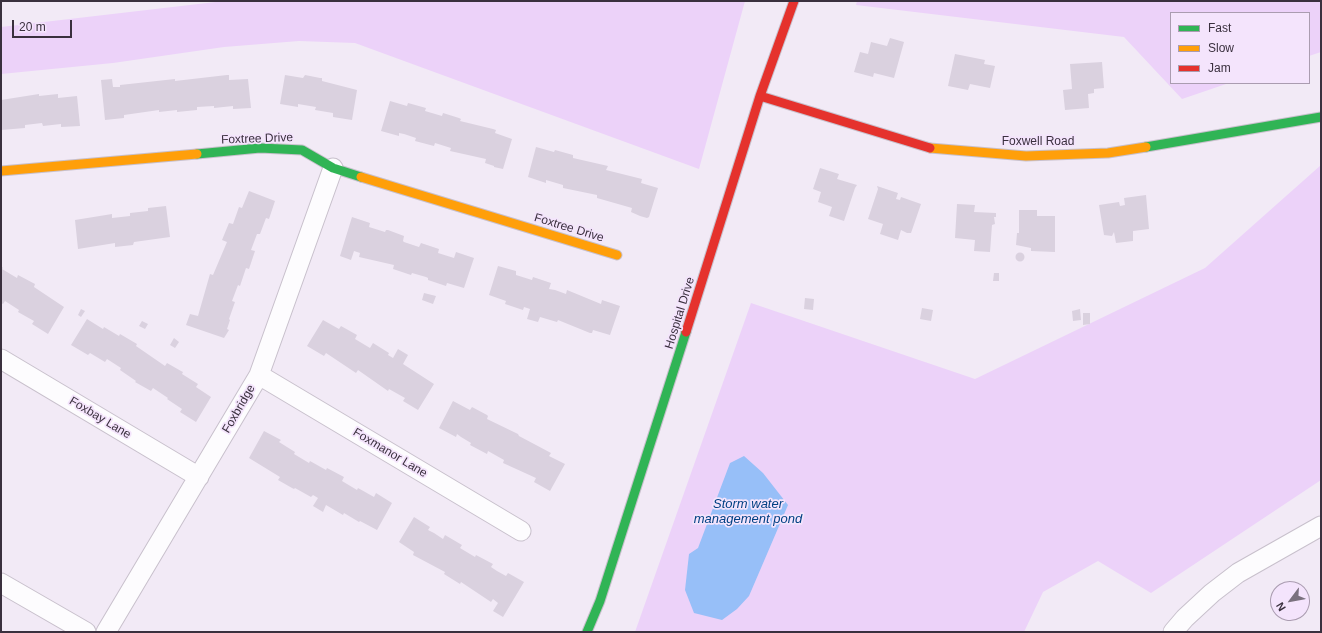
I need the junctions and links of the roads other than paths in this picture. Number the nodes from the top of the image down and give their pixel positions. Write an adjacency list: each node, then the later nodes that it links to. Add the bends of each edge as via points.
1 (794, 1): 2 (street, Hospital Drive)
2 (760, 96): 3 (street, Foxwell Road, via 930,148 1026,156 1108,153); 15 (street, Hospital Drive, via 644,467 600,601)
3 (1321, 117)
4 (334, 168): 5 (street, Foxtree Drive, via 302,150 260,148); 6 (street, Foxtree Drive); 8 (street, Foxbridge)
5 (1, 171)
6 (617, 255)
7 (1, 359): 9 (street, Foxbay Lane)
8 (258, 375): 9 (street, Foxbridge); 11 (street, Foxmanor Lane)
9 (199, 477): 14 (street, Foxbridge)
10 (1321, 526): 16 (street, via 1238,573 1212,593)
11 (521, 531)
12 (1, 583): 13 (street)
13 (86, 632)
14 (106, 632)
15 (587, 632)
16 (1173, 632)

